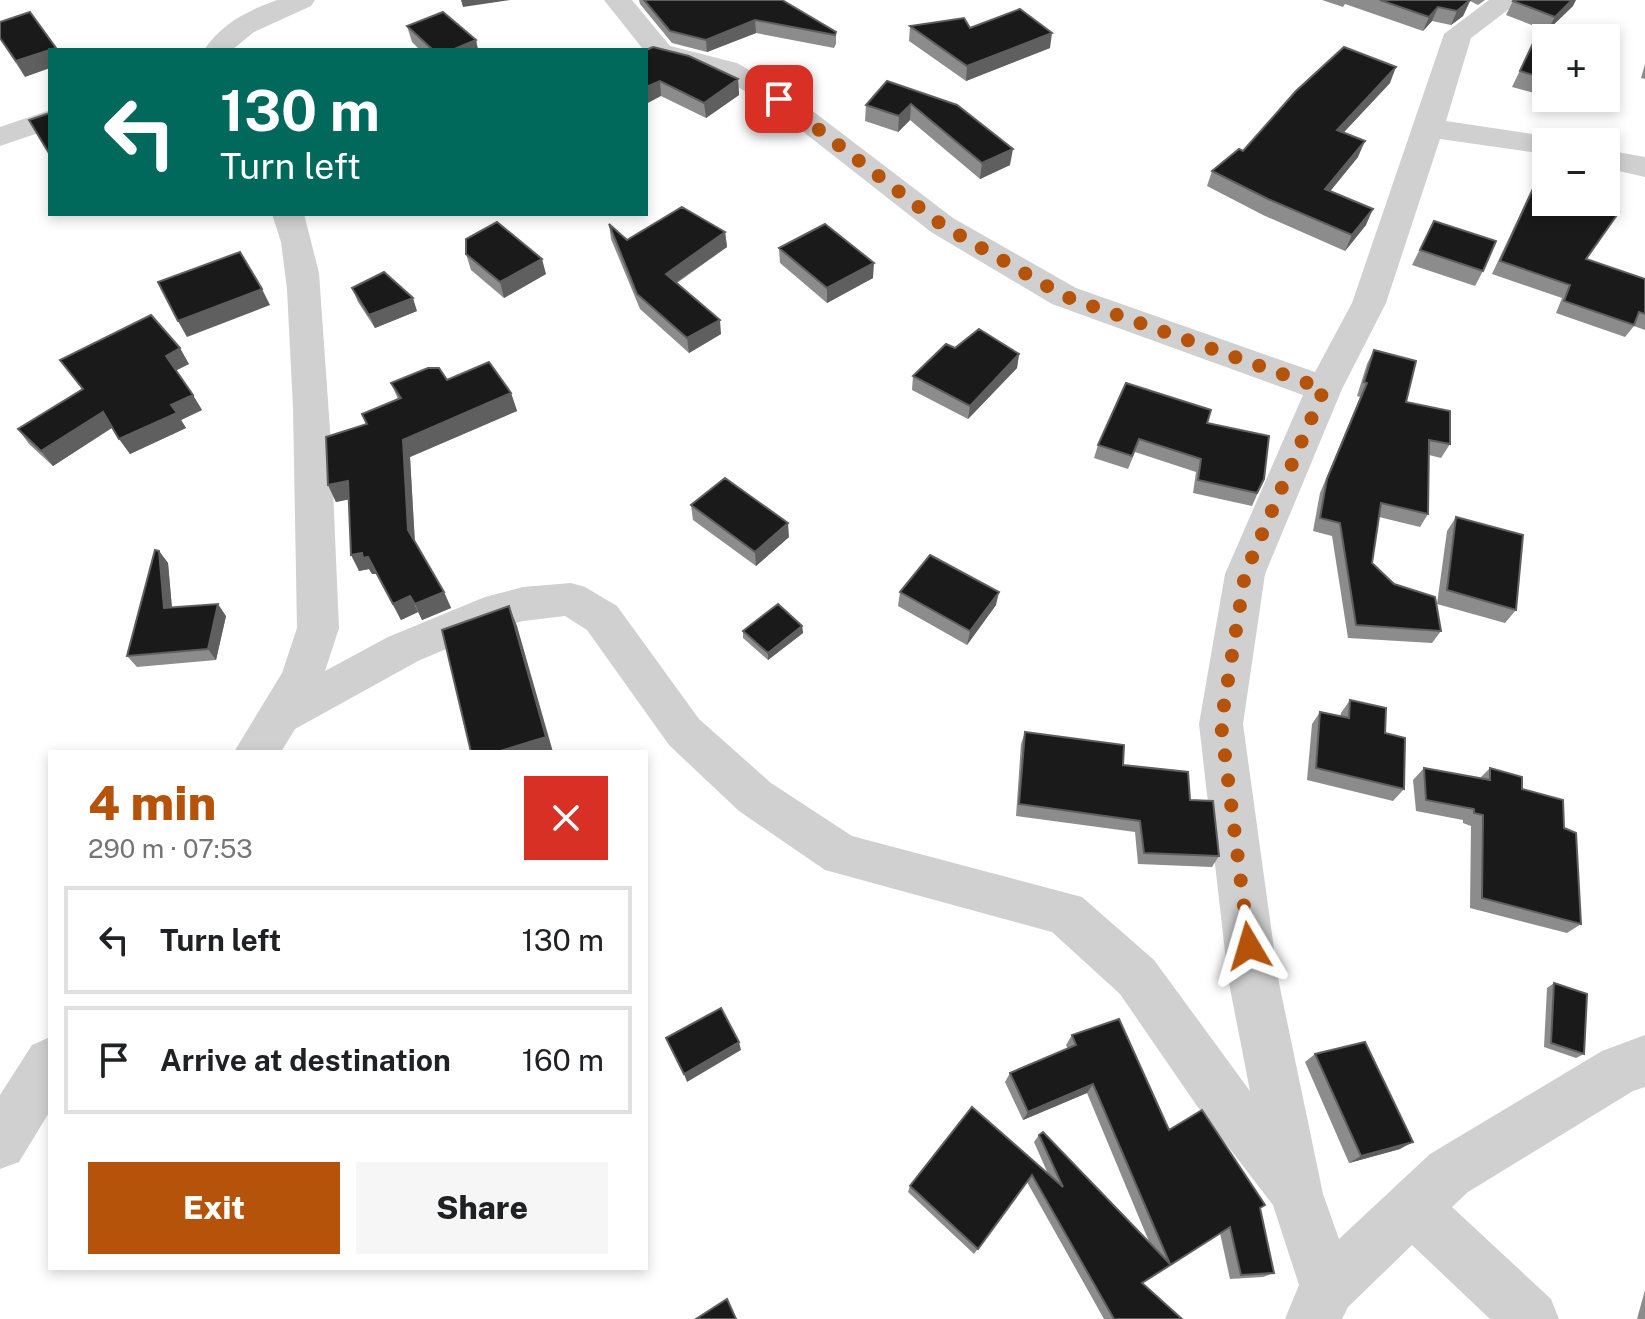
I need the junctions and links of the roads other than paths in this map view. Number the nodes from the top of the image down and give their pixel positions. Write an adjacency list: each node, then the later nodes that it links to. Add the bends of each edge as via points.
1 (301, 0): 4 (street, via 249,23)
2 (618, 0): 12 (street, via 660,52 727,69 779,99 942,225 1064,296)
3 (1507, 0): 6 (street, via 1458,34)
4 (219, 48)
5 (48, 120): 7 (street)
6 (1428, 128): 8 (street); 12 (street, via 1369,303)
7 (0, 137)
8 (1532, 143)
9 (1620, 162): 10 (street)
10 (1645, 167)
11 (289, 216): 13 (street, via 295,228 312,407 318,628 300,681)
12 (1324, 389): 17 (street, via 1245,574 1221,724 1253,978)
13 (268, 734): 17 (street, via 403,649 485,614 571,599 602,618 684,732 755,797 841,855 1065,913 1137,977)
14 (1645, 1061): 18 (street, via 1620,1069 1449,1173)
15 (48, 1066): 16 (street)
16 (0, 1143)
17 (1296, 1194): 19 (street)
18 (1412, 1207): 19 (street); 20 (street)
19 (1320, 1303)
20 (1531, 1319)

